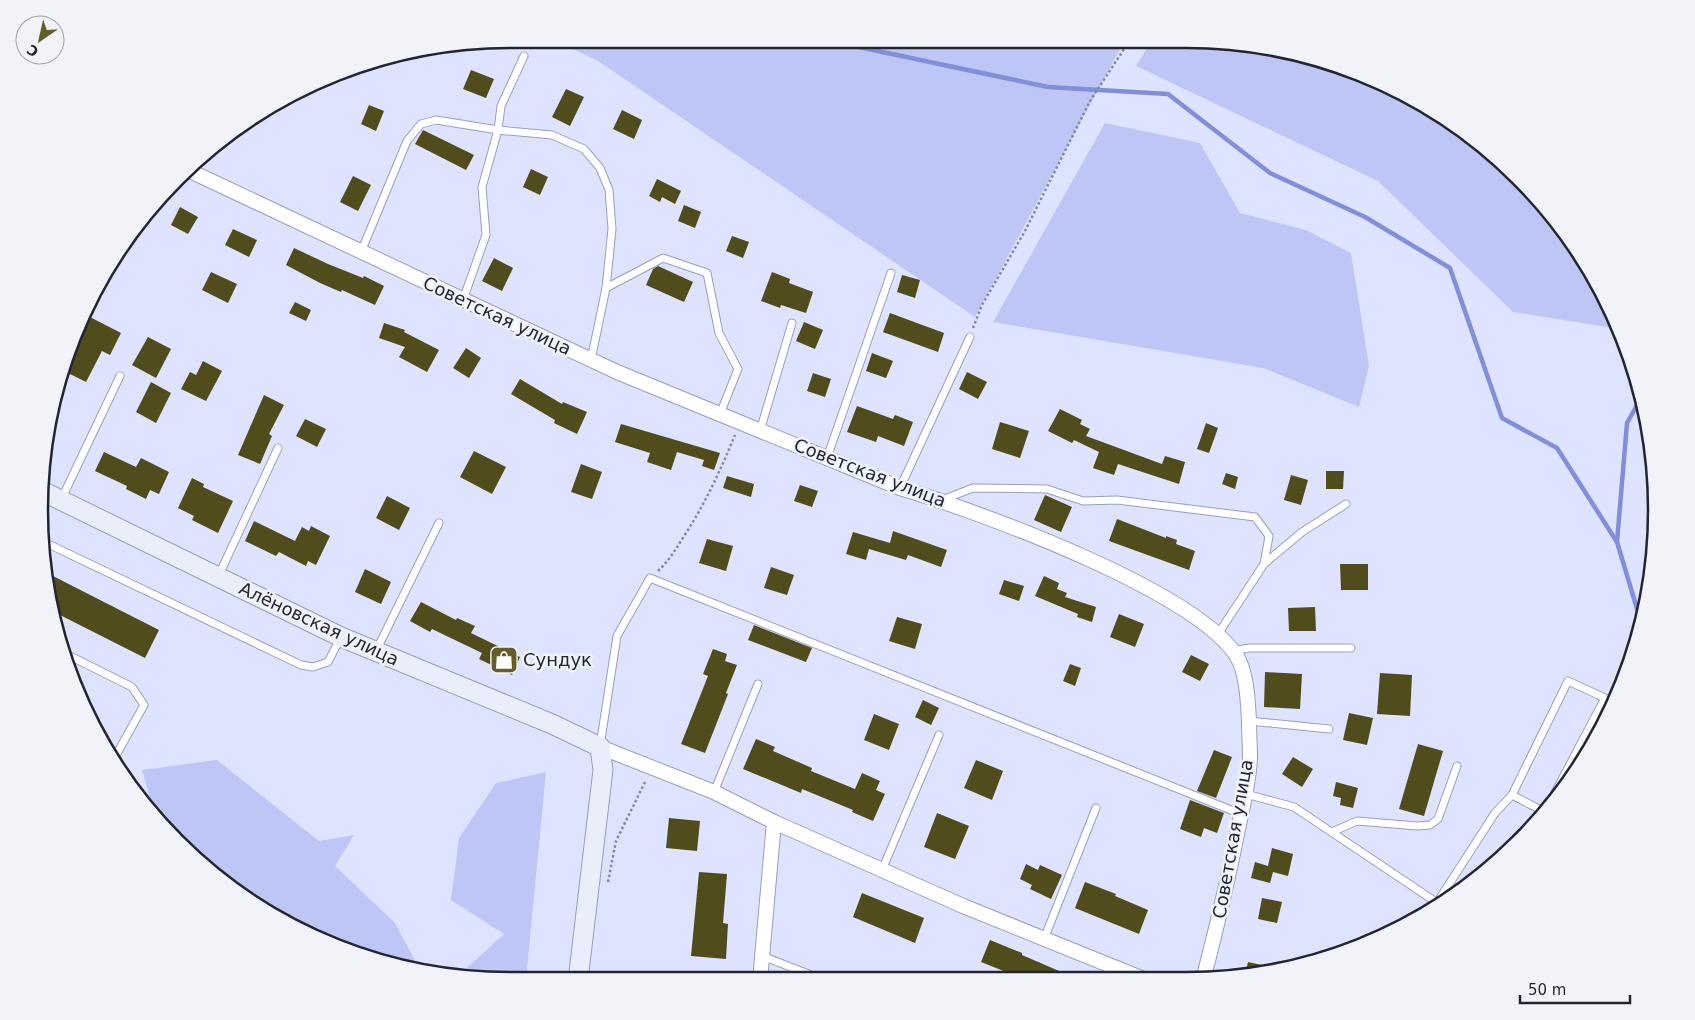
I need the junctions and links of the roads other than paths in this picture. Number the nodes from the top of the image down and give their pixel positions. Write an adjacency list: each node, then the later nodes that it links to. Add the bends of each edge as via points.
1 (524, 56): 2 (lane, via 501,106)
2 (498, 130): 4 (lane, via 436,120 421,124 407,141); 6 (lane, via 552,135 584,149 600,168 609,190 612,228); 7 (lane, via 482,187 486,235)
3 (193, 173): 4 (street, Советская улица)
4 (361, 252): 7 (street, Советская улица)
5 (891, 272): 15 (lane)
6 (606, 288): 10 (lane); 12 (lane, via 663,258 707,273 719,333 738,368)
7 (463, 300): 10 (street, Советская улица)
8 (792, 323): 13 (lane)
9 (970, 337): 16 (lane)
10 (591, 360): 12 (street, Советская улица)
11 (120, 376): 18 (lane)
12 (720, 414): 13 (street, Советская улица)
13 (760, 430): 15 (street, Советская улица)
14 (278, 448): 24 (lane)
15 (827, 458): 16 (street, Советская улица)
16 (900, 488): 19 (street, Советская улица)
17 (48, 494): 18 (street, Алёновская улица)
18 (60, 500): 24 (street, Алёновская улица)
19 (942, 500): 23 (lane, via 973,488 1047,488 1084,500 1117,500 1255,518 1269,536); 25 (street, Советская улица, via 1074,552 1159,594)
20 (1346, 504): 23 (lane, via 1302,532)
21 (439, 523): 28 (lane)
22 (48, 544): 26 (lane, via 302,666 313,667 328,662)
23 (1264, 564): 25 (lane)
24 (218, 577): 26 (street, Алёновская улица)
25 (1218, 634): 29 (street, Советская улица)
26 (341, 636): 28 (street, Алёновская улица)
27 (1351, 648): 29 (lane, via 1249,648)
28 (376, 652): 35 (street, Алёновская улица)
29 (1232, 652): 32 (street, Советская улица, via 1241,664 1248,695)
30 (71, 657): 36 (lane, via 132,687 144,705)
31 (758, 684): 39 (lane)
32 (1249, 721): 33 (lane); 40 (street, Советская улица, via 1250,759)
33 (1329, 729)
34 (939, 735): 47 (lane)
35 (600, 747): 39 (street); 44 (lane, via 616,636 650,578); 52 (street, via 603,770)
36 (117, 754)
37 (1457, 766): 46 (lane, via 1438,819 1430,825 1357,821)
38 (1565, 775): 41 (lane, via 1605,698 1568,681)
39 (714, 792): 45 (street)
40 (1246, 794): 44 (street, Советская улица); 46 (lane, via 1294,807)
41 (1512, 795): 43 (lane); 48 (lane, via 1495,814)
42 (1096, 808): 50 (lane)
43 (1538, 809)
44 (1241, 814): 56 (street, Советская улица, via 1225,898)
45 (774, 822): 47 (street); 51 (street)
46 (1332, 832): 49 (lane)
47 (882, 870): 50 (street)
48 (1446, 892)
49 (1434, 900)
50 (1044, 939): 55 (street)
51 (762, 956): 53 (street); 54 (lane)
52 (579, 972)
53 (761, 972)
54 (803, 972)
55 (1126, 972)
56 (1205, 972)

